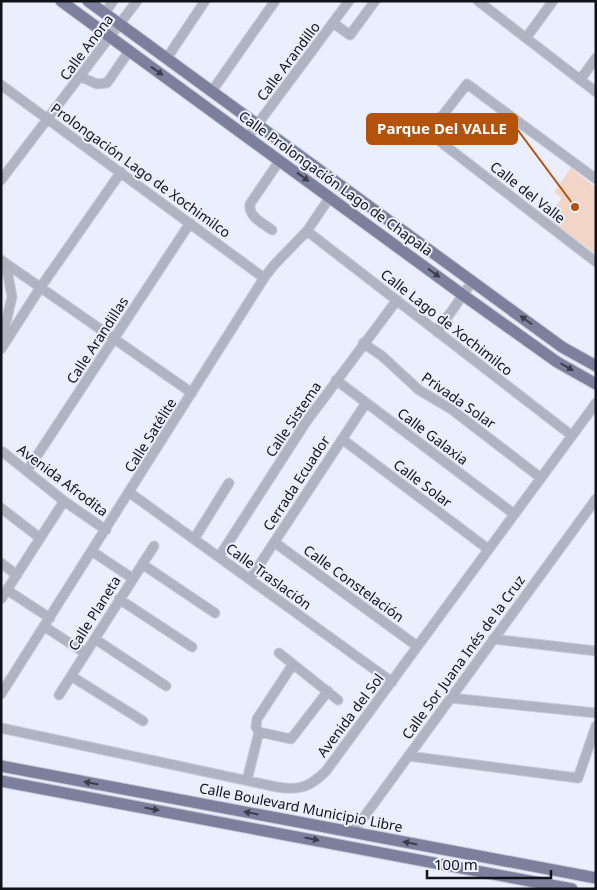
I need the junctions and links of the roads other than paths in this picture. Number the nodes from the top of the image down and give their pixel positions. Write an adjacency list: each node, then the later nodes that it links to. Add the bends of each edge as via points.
1 (61, 1): 14 (main road, Calle Prolongación Lago de Chapala)
2 (88, 1): 11 (main road, Calle Prolongación Lago de Chapala)
3 (113, 1): 11 (street)
4 (137, 1): 13 (street, Calle Anona)
5 (205, 1): 17 (street)
6 (275, 1): 22 (street)
7 (350, 1): 12 (street, Calle Arandillo)
8 (375, 1): 12 (street, via 350,35)
9 (478, 1): 15 (street)
10 (553, 1): 15 (street)
11 (105, 13): 13 (main road, Calle Prolongación Lago de Chapala)
12 (333, 23): 25 (street, Calle Arandillo)
13 (120, 24): 14 (street, Calle Anona); 17 (main road, Calle Prolongación Lago de Chapala)
14 (111, 38): 16 (main road, Calle Prolongación Lago de Chapala); 19 (street, Calle Anona)
15 (526, 38): 20 (street)
16 (129, 51): 19 (street, via 107,83 102,85); 26 (main road, Calle Prolongación Lago de Chapala, one-way to 26)
17 (167, 58): 22 (main road, Calle Prolongación Lago de Chapala)
18 (596, 58): 20 (street)
19 (81, 76): 24 (street, Calle Anona)
20 (580, 80): 23 (street)
21 (1, 85): 24 (street, Prolongación Lago de Xochimilco)
22 (212, 91): 25 (main road, Calle Prolongación Lago de Chapala)
23 (596, 92)
24 (48, 120): 28 (street, Prolongación Lago de Xochimilco); 30 (street, Calle Anona)
25 (258, 124): 26 (street, Calle Arandillo); 38 (main road, Calle Prolongación Lago de Chapala)
26 (248, 137): 27 (main road, Calle Prolongación Lago de Chapala)
27 (280, 160): 31 (main road, Calle Prolongación Lago de Chapala, one-way to 31); 33 (street, via 249,210)
28 (121, 172): 32 (street, Prolongación Lago de Xochimilco); 39 (street)
29 (596, 179): 36 (street, Calle del Valle, via 467,84 430,133)
30 (1, 180)
31 (330, 197): 34 (street, Calle Satélite); 40 (main road, Calle Prolongación Lago de Chapala, one-way to 40)
32 (190, 223): 37 (street, Prolongación Lago de Xochimilco); 43 (street, Calle Arandillas)
33 (272, 230)
34 (307, 231): 37 (street, Calle Satélite); 41 (street, Calle Lago de Xochimilco)
35 (4, 262): 39 (street); 44 (street, via 12,297)
36 (596, 262)
37 (264, 278): 50 (street, Calle Satélite)
38 (472, 282): 40 (street); 47 (main road, Calle Prolongación Lago de Chapala, one-way to 38, via 562,347)
39 (40, 288): 43 (street); 46 (street)
40 (464, 295): 42 (street); 49 (main road, Calle Prolongación Lago de Chapala, one-way to 49, via 557,362)
41 (397, 300): 42 (street, Calle Lago de Xochimilco); 45 (street, Calle Sistema)
42 (437, 332): 53 (street, Calle Lago de Xochimilco)
43 (113, 339): 50 (street); 56 (street, Calle Arandillas)
44 (1, 343)
45 (364, 343): 48 (street, Calle Sistema); 57 (street, Privada Solar, via 419,390 451,409)
46 (1, 349)
47 (596, 366)
48 (336, 380): 51 (street, Calle Galaxia); 71 (street, Calle Sistema)
49 (596, 384)
50 (192, 393): 59 (street, Calle Satélite)
51 (366, 403): 54 (street, Cerrada Ecuador); 63 (street, Calle Galaxia)
52 (596, 403): 53 (street, Avenida del Sol)
53 (572, 435): 57 (street, Avenida del Sol)
54 (342, 439): 67 (street, Cerrada Ecuador); 69 (street, Calle Solar)
55 (3, 452): 56 (street, Avenida Afrodita)
56 (27, 472): 61 (street, Avenida Afrodita)
57 (541, 478): 63 (street, Avenida del Sol)
58 (229, 483): 66 (street)
59 (130, 493): 64 (street, Calle Satélite); 66 (street, Calle Traslación)
60 (596, 499): 84 (street, Calle Sor Juana Inés de la Cruz)
61 (64, 501): 64 (street, Avenida Afrodita); 65 (street)
62 (1, 508): 65 (street)
63 (514, 514): 69 (street, Avenida del Sol)
64 (106, 530): 70 (street, Calle Satélite)
65 (40, 538): 74 (street)
66 (194, 539): 71 (street, Calle Traslación)
67 (274, 542): 76 (street, Cerrada Ecuador); 85 (street, Calle Constelación)
68 (154, 546): 73 (street, Calle Planeta)
69 (488, 549): 85 (street, Avenida del Sol)
70 (93, 552): 75 (street); 81 (street, Calle Satélite)
71 (220, 557): 76 (street, Calle Traslación)
72 (1, 563): 74 (street)
73 (142, 564): 75 (street, Calle Planeta); 80 (street)
74 (17, 575): 77 (street)
75 (132, 578): 79 (street, Calle Planeta)
76 (250, 579): 92 (street, Calle Traslación)
77 (7, 590): 78 (street); 81 (street)
78 (1, 599)
79 (119, 599): 83 (street, Calle Planeta); 86 (street)
80 (215, 612)
81 (50, 618): 82 (street, Calle Satélite)
82 (45, 626): 88 (street); 95 (street, Calle Satélite)
83 (95, 639): 88 (street, Calle Planeta); 93 (street)
84 (493, 639): 87 (street); 97 (street, Calle Sor Juana Inés de la Cruz)
85 (417, 646): 92 (street, Avenida del Sol)
86 (192, 647)
87 (596, 650)
88 (85, 653): 91 (street, Calle Planeta)
89 (279, 653): 90 (street)
90 (293, 664): 94 (street); 103 (street, via 257,719)
91 (71, 676): 96 (street, Calle Planeta); 100 (street)
92 (392, 682): 106 (street, Avenida del Sol, via 326,771 308,786 289,789)
93 (166, 686)
94 (328, 692): 98 (street); 103 (street, via 290,739)
95 (1, 694)
96 (59, 695)
97 (451, 698): 99 (street); 104 (street, Calle Sor Juana Inés de la Cruz)
98 (338, 700)
99 (596, 713)
100 (143, 721)
101 (596, 726): 104 (street, via 578,778)
102 (1, 728): 106 (street, Avenida del Sol)
103 (259, 732): 106 (street)
104 (408, 756): 108 (street, Calle Sor Juana Inés de la Cruz)
105 (1, 766): 108 (main road, Calle Boulevard Municipio Libre, one-way to 105)
106 (247, 780)
107 (1, 781): 110 (main road, one-way to 110)
108 (353, 832): 109 (main road, Calle Boulevard Municipio Libre, one-way to 108)
109 (596, 878)
110 (572, 889)

